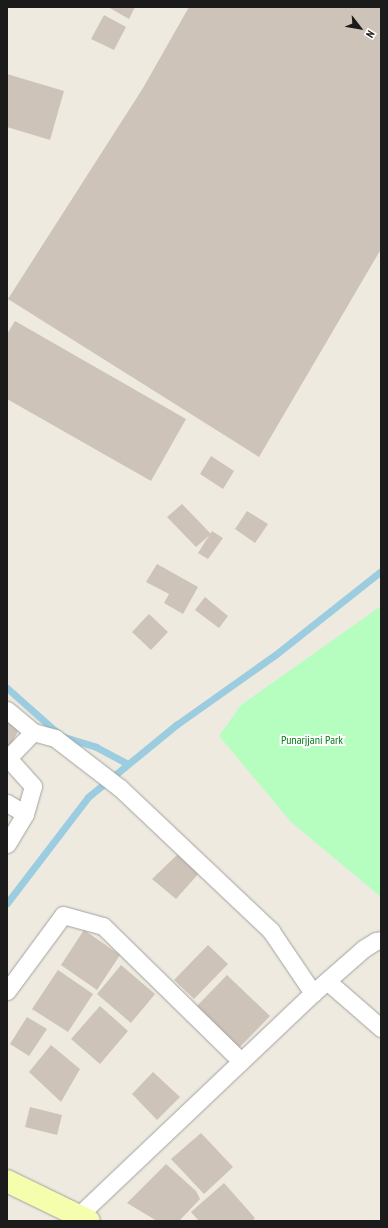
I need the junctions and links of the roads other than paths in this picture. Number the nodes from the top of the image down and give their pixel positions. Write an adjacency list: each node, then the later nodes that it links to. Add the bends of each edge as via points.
1 (7, 710): 2 (street)
2 (32, 732): 4 (street, via 8,758 33,786); 9 (street, via 55,738 120,788 271,932)
3 (7, 803): 4 (street)
4 (25, 814): 5 (street)
5 (7, 844)
6 (381, 940): 7 (street, via 363,949)
7 (327, 981): 9 (street); 10 (street)
8 (7, 991): 11 (street, via 62,915 103,926)
9 (313, 993): 11 (street)
10 (381, 1028)
11 (241, 1061): 13 (street)
12 (7, 1181): 13 (main road)
13 (81, 1219)

